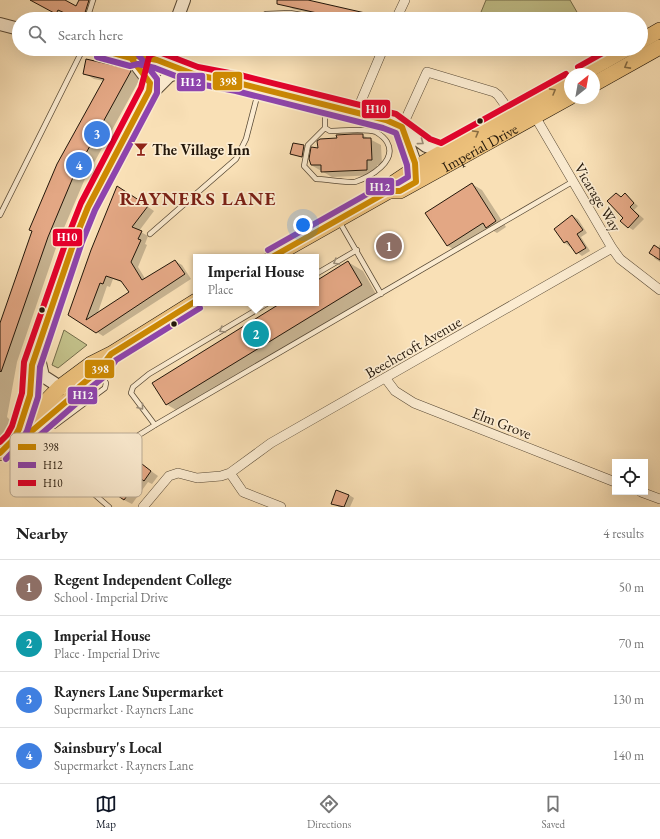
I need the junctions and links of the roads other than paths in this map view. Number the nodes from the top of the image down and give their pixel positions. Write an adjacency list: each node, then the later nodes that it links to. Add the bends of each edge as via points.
1 (93, 0): 4 (lane)
2 (184, 0): 5 (street)
3 (405, 0): 6 (street)
4 (89, 12)
5 (180, 12)
6 (399, 12)
7 (0, 24): 8 (street)
8 (12, 27)
9 (660, 30): 10 (main road)
10 (648, 37)
11 (660, 47): 12 (main road, one-way to 12)
12 (648, 54)
13 (80, 56): 38 (lane)
14 (124, 56): 20 (street)
15 (159, 56): 21 (street)
16 (173, 56): 22 (street)
17 (380, 56): 31 (street)
18 (614, 56): 23 (main road)
19 (644, 56): 24 (main road, one-way to 24)
20 (131, 58): 21 (street, via 137,56); 26 (street)
21 (157, 60): 22 (street); 26 (street)
22 (179, 68): 26 (street, via 157,88); 27 (street)
23 (593, 68)
24 (600, 81)
25 (564, 86): 30 (main road, Imperial Drive, one-way to 25)
26 (149, 87): 49 (street, via 88,207)
27 (259, 89): 29 (street); 40 (lane, via 246,139 236,159)
28 (564, 99): 30 (main road, Imperial Drive)
29 (326, 105): 31 (street); 34 (lane)
30 (531, 111): 32 (main road, Imperial Drive); 36 (main road, Imperial Drive); 37 (street, Vicarage Way)
31 (356, 113): 33 (street, via 393,122)
32 (511, 113): 33 (street, via 494,92 427,72); 35 (main road, Imperial Drive, one-way to 32)
33 (402, 127): 35 (street, one-way to 35, via 426,146); 36 (street)
34 (325, 128): 34 (lane, via 330,131 374,132 383,137 389,146 388,160 379,170 354,183 316,179 304,166 308,145)
35 (442, 152): 36 (main road, Imperial Drive)
36 (416, 175): 39 (main road, Imperial Drive, via 395,182 389,191)
37 (572, 182): 41 (street, Vicarage Way); 46 (lane)
38 (0, 215)
39 (338, 219): 42 (lane); 43 (main road, Imperial Drive)
40 (150, 234)
41 (612, 248): 45 (street, Vicarage Way, via 620,259); 51 (street, Beechcroft Avenue)
42 (357, 250): 44 (lane, one-way to 44); 46 (lane)
43 (277, 254)
44 (319, 272)
45 (660, 290)
46 (381, 294): 55 (lane)
47 (193, 303): 50 (main road, via 111,354)
48 (263, 306): 55 (lane, one-way to 55, via 149,374 132,387 131,393)
49 (38, 352): 52 (street, via 44,376); 56 (street, via 32,365 30,394)
50 (95, 367): 52 (main road); 53 (main road); 54 (lane, via 106,383 105,388 54,426 49,426)
51 (386, 378): 62 (street, Beechcroft Avenue, via 271,443); 63 (street, Elm Grove, via 395,391 414,403)
52 (60, 387): 53 (street, via 70,390); 57 (main road)
53 (79, 387): 54 (main road, via 73,396)
54 (44, 421): 58 (main road)
55 (155, 425): 59 (lane)
56 (16, 433)
57 (17, 433)
58 (29, 433)
59 (142, 433)
60 (10, 441): 61 (main road)
61 (0, 453)
62 (230, 473): 67 (street, via 210,478 197,478 178,473 169,476); 69 (street, via 243,492)
63 (612, 481)
64 (648, 495): 66 (street)
65 (98, 497): 68 (lane)
66 (660, 499)
67 (143, 506)
68 (109, 507)
69 (280, 507)

